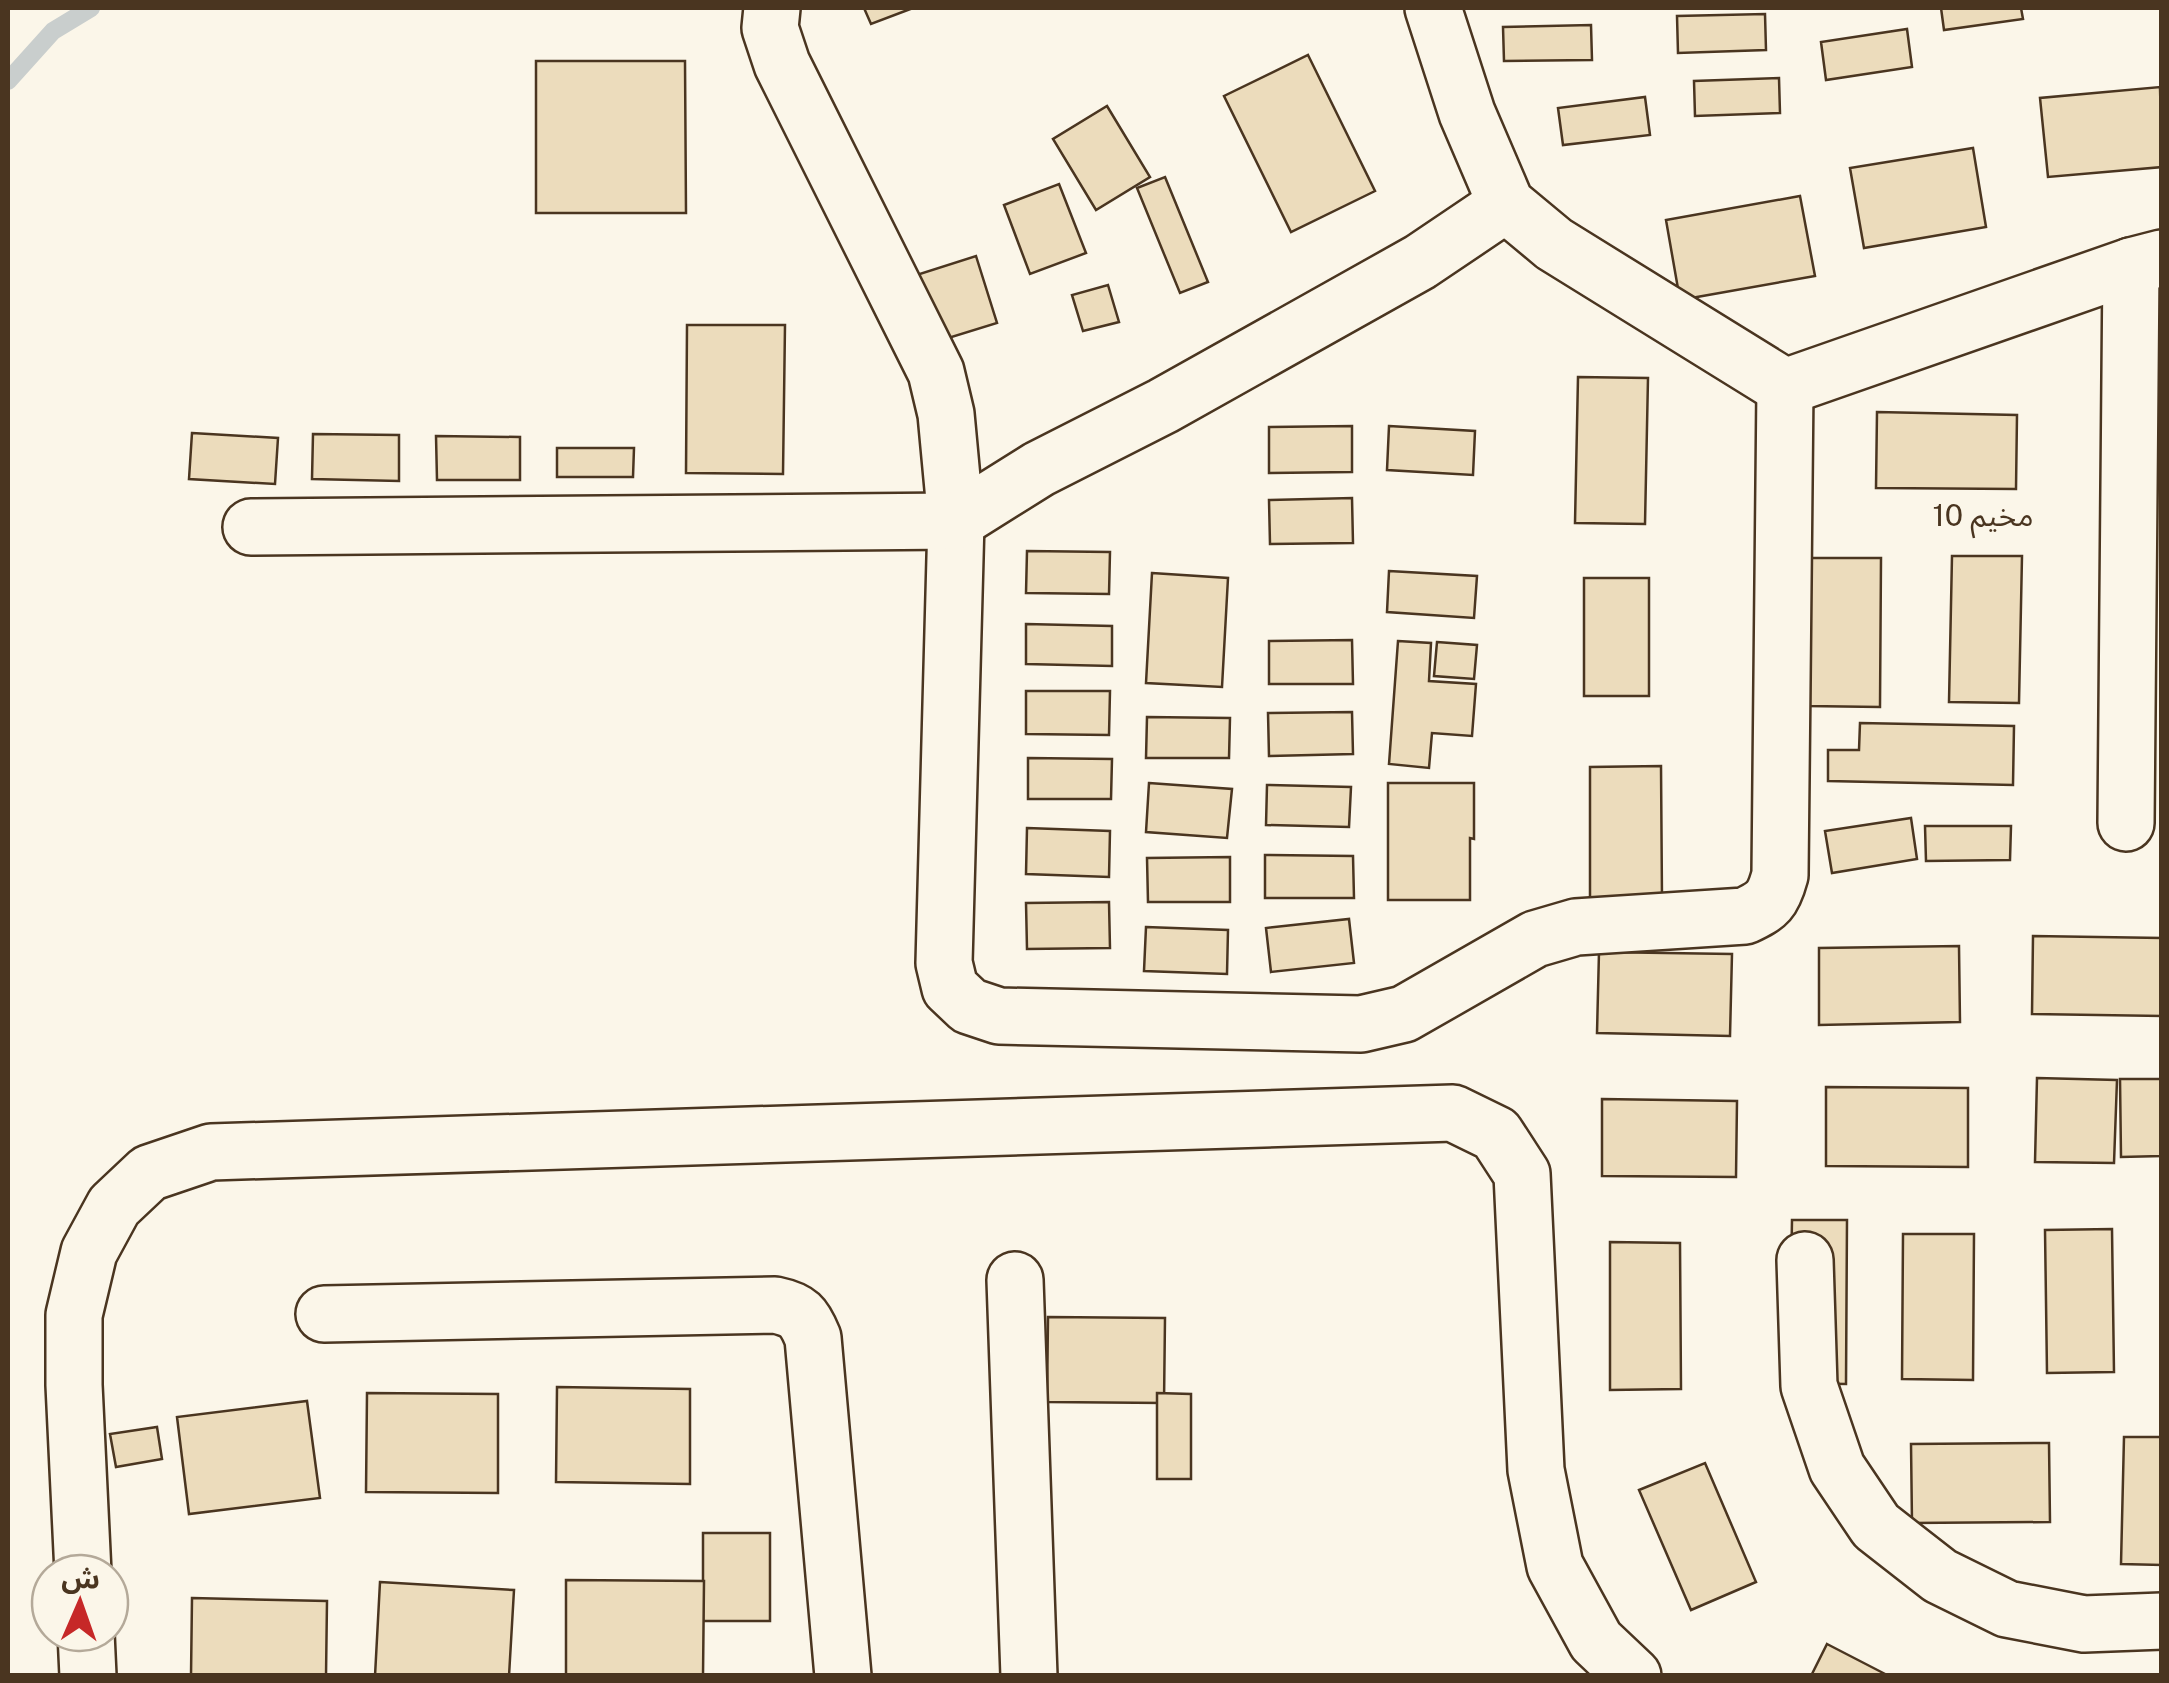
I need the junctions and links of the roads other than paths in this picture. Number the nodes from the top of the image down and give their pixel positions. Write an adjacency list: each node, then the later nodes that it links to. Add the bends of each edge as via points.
1 (772, 8): 6 (street, via 770,28 782,64 936,372)
2 (1434, 8): 3 (street)
3 (1506, 204): 5 (street, via 1554,244); 6 (street, via 1420,262)
4 (2146, 262): 5 (street); 8 (street)
5 (1785, 387): 6 (street, via 1780,875 1774,897 1745,916 1576,927 1535,939 1404,1014 1361,1024 999,1016 969,1006 950,988 944,963)
6 (956, 521): 7 (street)
7 (251, 527)
8 (2126, 823)
9 (1804, 1260): 13 (street, via 1808,1386 1837,1468 1876,1526 1940,1576 2007,1609 2084,1624)
10 (1015, 1280): 15 (street)
11 (324, 1314): 14 (street, via 792,1308 813,1338)
12 (82, 1553): 16 (street, via 74,1315 89,1252 114,1206 149,1173 211,1152 1453,1112 1496,1134 1522,1174 1536,1470 1555,1566 1596,1641)
13 (2162, 1621)
14 (843, 1676)
15 (1029, 1676)
16 (1633, 1676)

